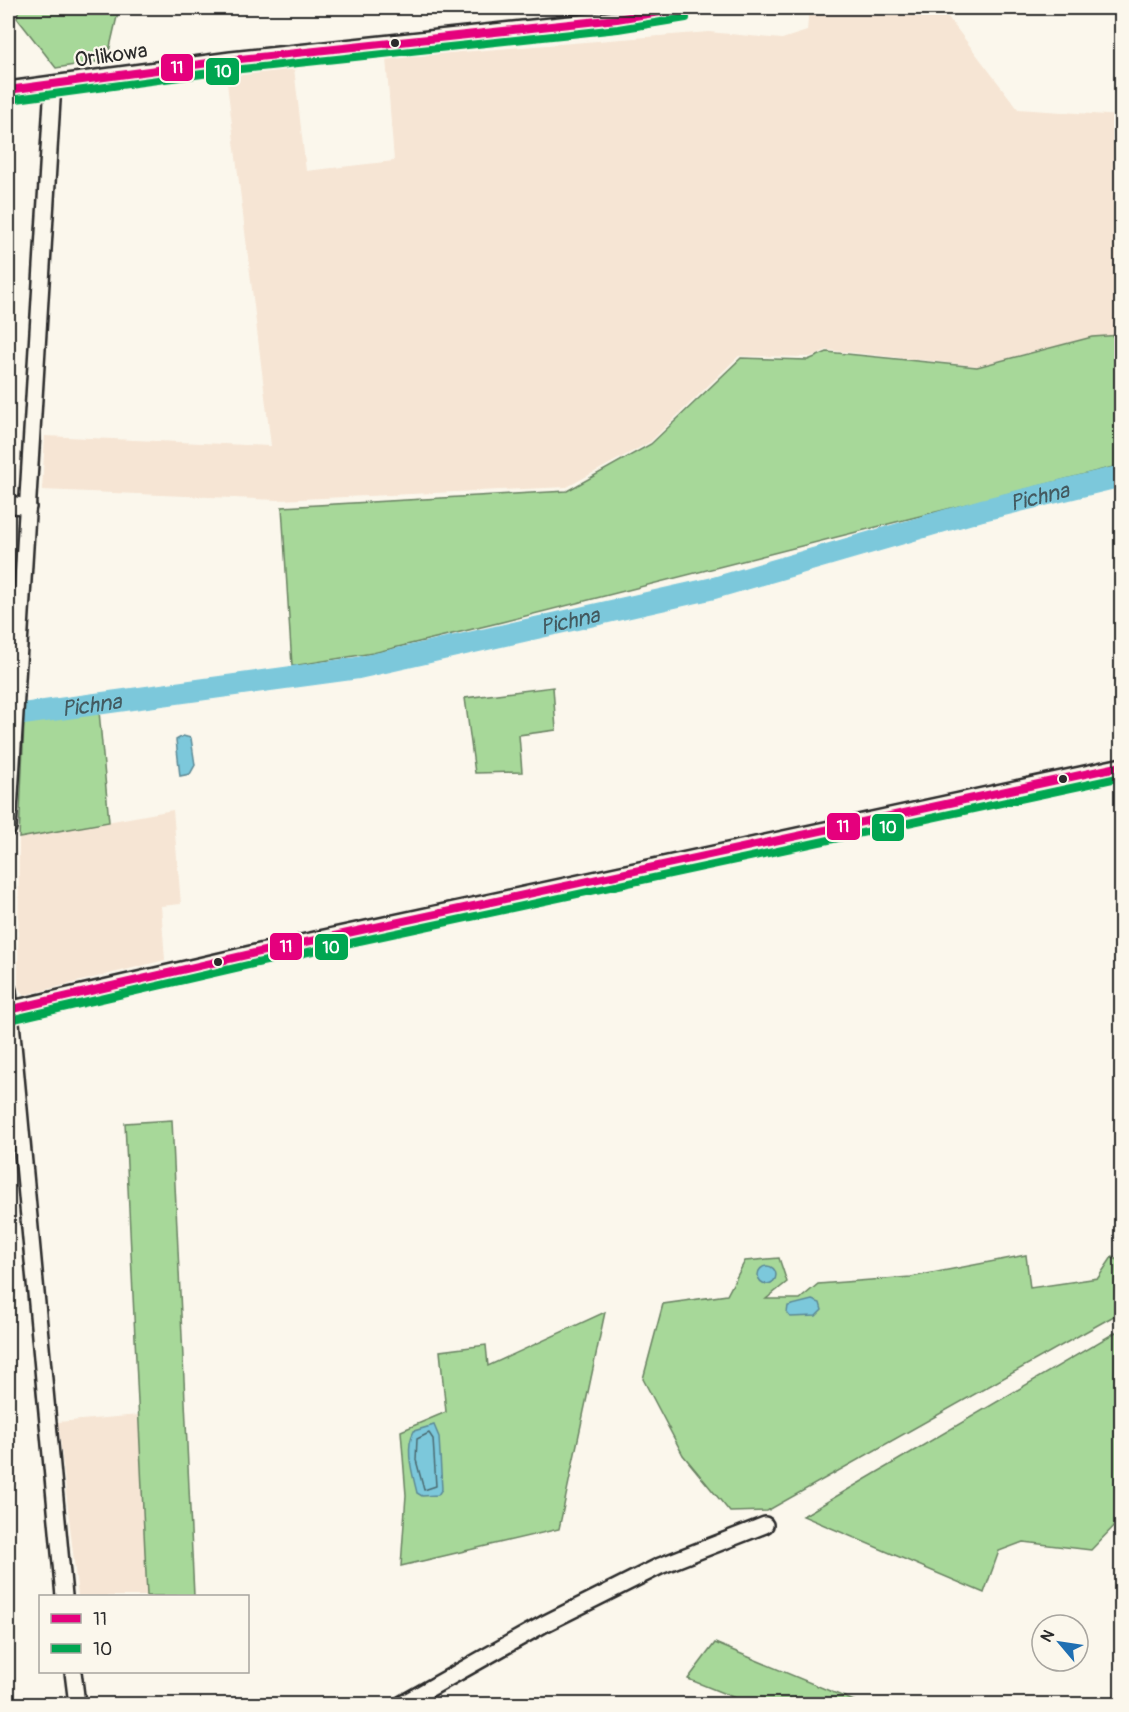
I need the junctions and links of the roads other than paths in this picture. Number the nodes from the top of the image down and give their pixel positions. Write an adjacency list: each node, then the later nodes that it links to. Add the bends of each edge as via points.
1 (684, 8): 2 (street, Orlikowa)
2 (52, 84): 3 (street, Orlikowa); 5 (street)
3 (8, 90)
4 (8, 504): 5 (street)
5 (28, 507): 7 (street)
6 (1122, 766): 9 (street, via 313,940)
7 (8, 828)
8 (8, 990): 9 (street)
9 (8, 1010): 11 (street)
10 (765, 1525): 14 (street, via 660,1566 544,1624)
11 (64, 1595)
12 (73, 1673): 13 (street)
13 (77, 1704)
14 (402, 1704)

